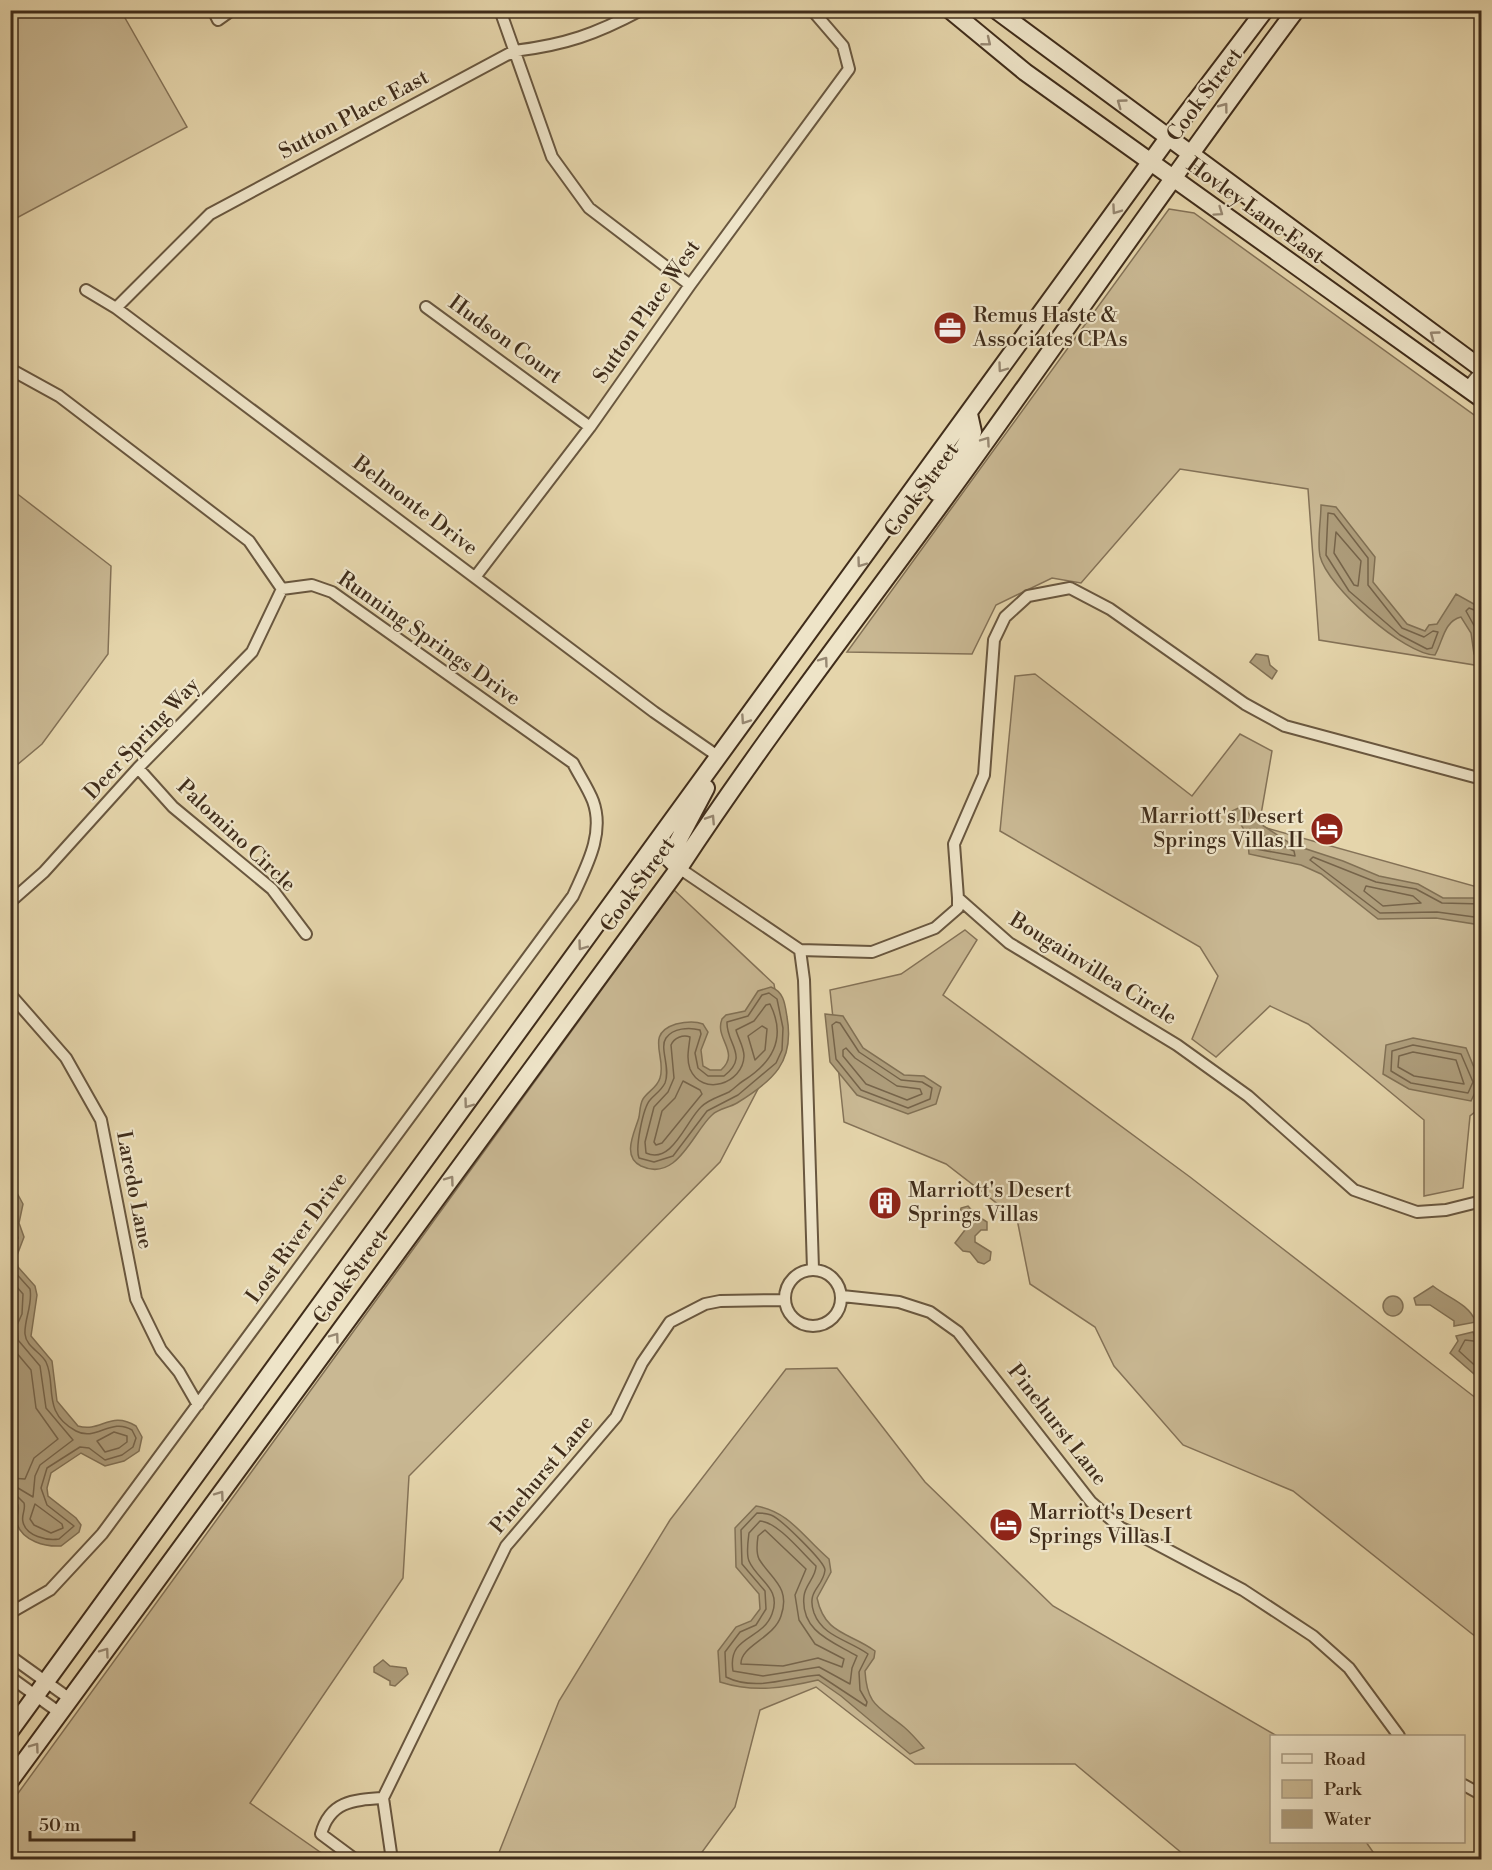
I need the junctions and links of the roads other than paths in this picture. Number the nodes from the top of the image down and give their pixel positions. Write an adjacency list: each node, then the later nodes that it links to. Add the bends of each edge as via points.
1 (232, 10): 9 (street)
2 (500, 10): 10 (street)
3 (641, 10): 10 (street, Sutton Place East, via 610,27 556,46)
4 (812, 10): 15 (street, Sutton Place West, via 843,46 849,69)
5 (950, 10): 13 (main road, Hovley Lane East, one-way to 13, via 1025,72)
6 (996, 10): 11 (main road, Hovley Lane East, one-way to 6)
7 (1265, 10): 11 (main road, Cook Street)
8 (1296, 10): 12 (main road, Cook Street, one-way to 8)
9 (215, 15)
10 (514, 51): 15 (street, via 552,157 589,208); 18 (street, Sutton Place East, via 210,214)
11 (1168, 138): 12 (main road, Hovley Lane East); 13 (main road, Cook Street)
12 (1189, 154): 14 (main road, Cook Street); 20 (main road, Hovley Lane East, one-way to 12)
13 (1150, 162): 14 (main road, Hovley Lane East); 23 (main road, Cook Street, one-way to 23)
14 (1172, 178): 21 (main road, Hovley Lane East, one-way to 21); 27 (main road, Cook Street, one-way to 14)
15 (690, 285): 24 (street, Sutton Place West)
16 (86, 290): 18 (street, Belmonte Drive)
17 (426, 307): 24 (street, Hudson Court)
18 (116, 308): 25 (street, Belmonte Drive)
19 (10, 369): 26 (street, via 59,396 249,541)
20 (1482, 369): 21 (street)
21 (1467, 388): 22 (main road, Hovley Lane East)
22 (1482, 399)
23 (969, 414): 27 (main road, via 973,432 968,443 901,541); 28 (main road, Cook Street, one-way to 28)
24 (590, 427): 25 (street, Sutton Place West)
25 (476, 576): 28 (street, Belmonte Drive)
26 (282, 589): 29 (street, Deer Spring Way, via 252,652); 31 (street, Running Springs Drive, via 312,585 332,592 573,763 594,802 597,834)
27 (877, 590): 32 (main road, Cook Street, one-way to 27, via 740,775)
28 (719, 757): 32 (main road, via 669,858); 46 (main road, Cook Street, one-way to 46)
29 (138, 768): 34 (street, Deer Spring Way, via 51,864); 35 (street, Palomino Circle, via 173,807 272,889)
30 (1482, 780): 33 (street, via 1285,726 1245,704 1110,609 1070,588 1028,596 1005,617 994,640 984,775 954,844)
31 (589, 863): 42 (street, Lost River Drive, via 573,896)
32 (679, 868): 36 (street); 47 (main road, Cook Street, one-way to 32)
33 (958, 898): 36 (street, via 958,908 935,928 872,952); 38 (street, Bougainvillea Circle, via 1009,942 1177,1045 1248,1096 1354,1190 1417,1212)
34 (10, 902)
35 (306, 934)
36 (800, 950): 39 (street)
37 (10, 994): 42 (street, Laredo Lane, via 66,1058 101,1120 136,1299 161,1350)
38 (1482, 1201)
39 (813, 1269): 40 (street, via 836,1280); 41 (street, via 789,1282)
40 (842, 1296): 41 (street, via 831,1320 815,1326 798,1322); 49 (street, Pinehurst Lane, via 899,1302 930,1312 958,1332 1091,1502 1121,1528 1243,1590 1313,1636 1349,1668)
41 (785, 1300): 53 (street, Pinehurst Lane, via 720,1301 705,1304 670,1322 642,1364 616,1417 506,1546)
42 (198, 1405): 43 (street, Lost River Drive, via 102,1534 50,1590)
43 (10, 1613)
44 (10, 1656): 46 (street)
45 (10, 1677): 46 (street)
46 (42, 1689): 47 (street); 47 (street); 48 (main road, Cook Street)
47 (65, 1706): 50 (main road, Cook Street, one-way to 47)
48 (10, 1731)
49 (1399, 1735)
50 (10, 1781)
51 (1465, 1786): 52 (street)
52 (1482, 1795)
53 (383, 1798): 54 (street, via 339,1806 325,1818 321,1834); 55 (street)
54 (356, 1860)
55 (392, 1860)

